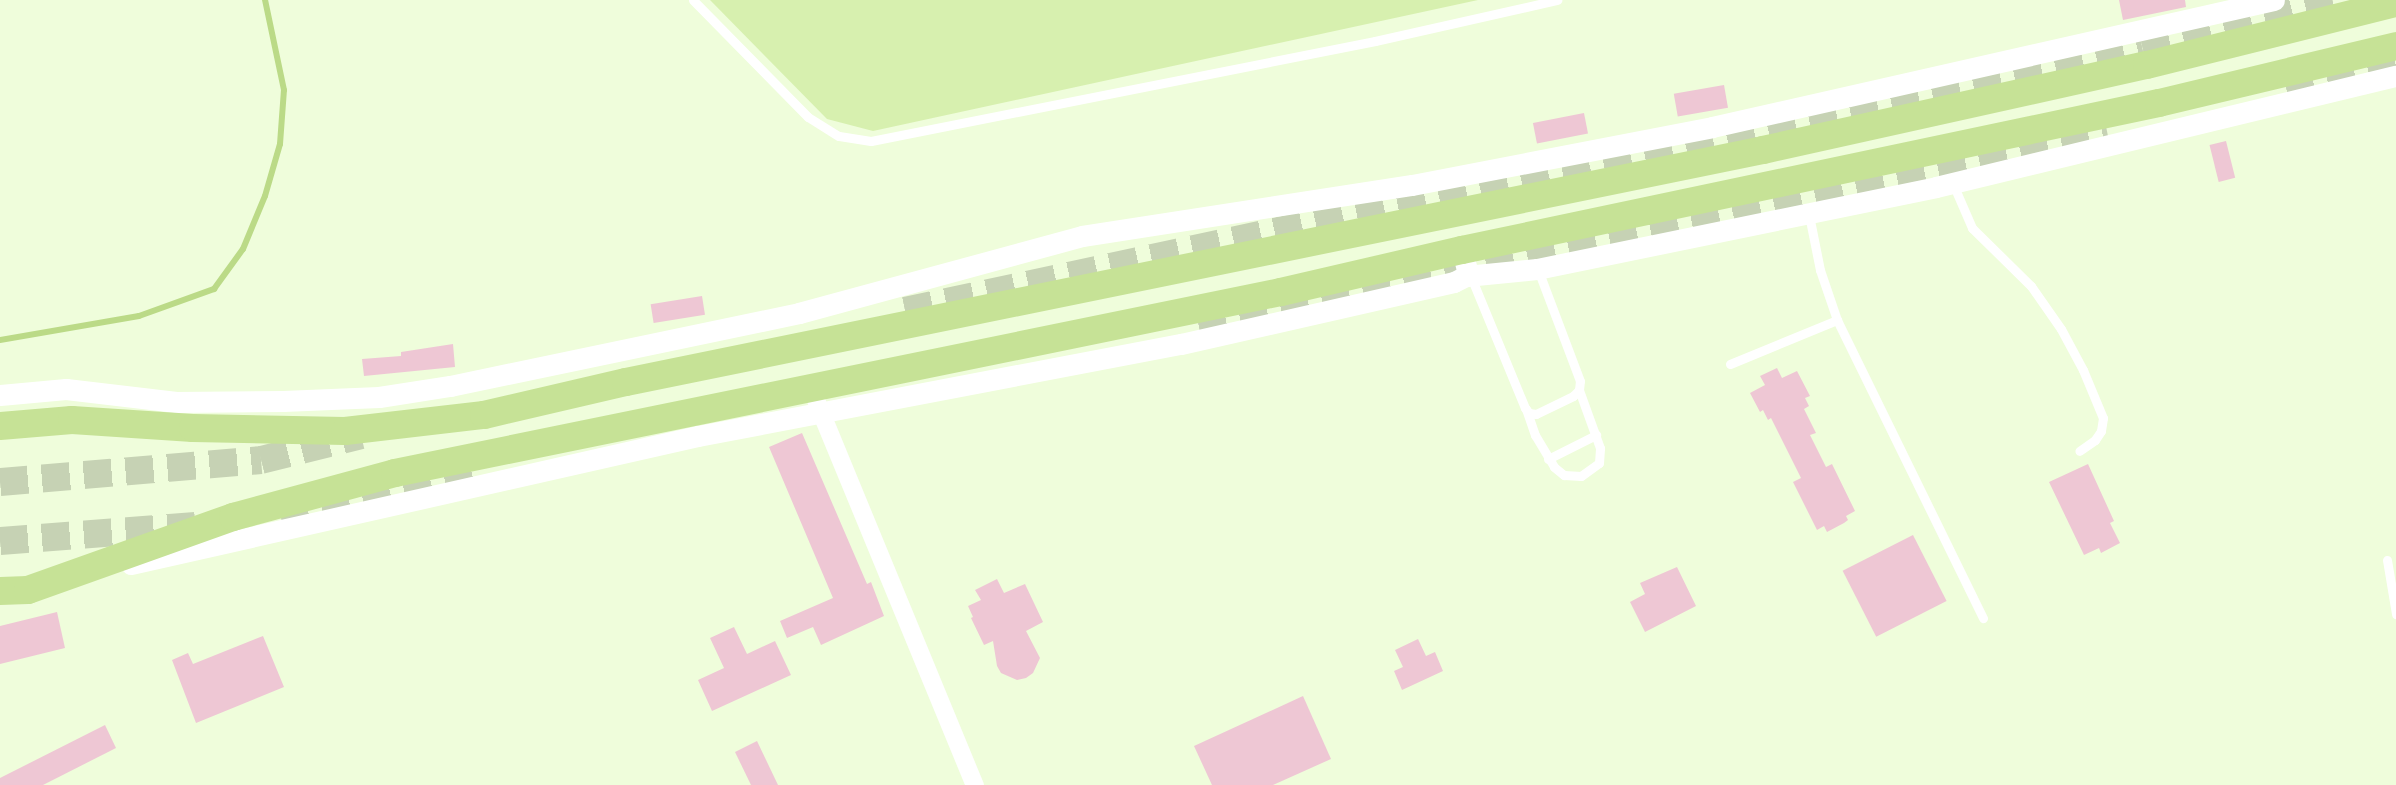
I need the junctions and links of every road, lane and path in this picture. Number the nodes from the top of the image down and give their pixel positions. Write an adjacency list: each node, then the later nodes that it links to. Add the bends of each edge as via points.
1 (693, 0): 2 (lane, via 808,117 839,136 871,141 1375,41)
2 (1557, 0)
3 (2274, 0): 14 (street, via 1712,127 1412,185 1082,236 799,313 450,386 379,397 295,401 176,402 66,389)
4 (2396, 4): 17 (highway, via 1763,150 484,415 396,428 283,432 72,420)
5 (2396, 46): 9 (highway)
6 (2396, 76): 7 (street)
7 (1953, 182): 8 (street); 19 (lane, via 1972,228 2031,286 2083,370 2103,418 2095,440)
8 (1808, 213): 10 (street); 11 (lane)
9 (1466, 267): 10 (street); 15 (highway, via 1281,292); 16 (lane)
10 (1537, 269): 13 (lane, via 1580,381)
11 (1837, 320): 12 (lane); 26 (lane)
12 (1730, 364)
13 (1579, 390): 16 (lane, via 1543,412 1529,413); 18 (lane)
14 (0, 395)
15 (816, 399): 22 (highway, via 395,473 233,517); 27 (street)
16 (1525, 408): 20 (lane)
17 (0, 426)
18 (1597, 435): 20 (lane); 20 (lane, via 1599,463 1581,476 1564,475)
19 (2079, 451)
20 (1548, 459)
21 (2387, 560): 25 (lane)
22 (28, 590): 23 (highway); 24 (street)
23 (0, 591)
24 (0, 597)
25 (2396, 614)
26 (1983, 618)
27 (975, 785)

